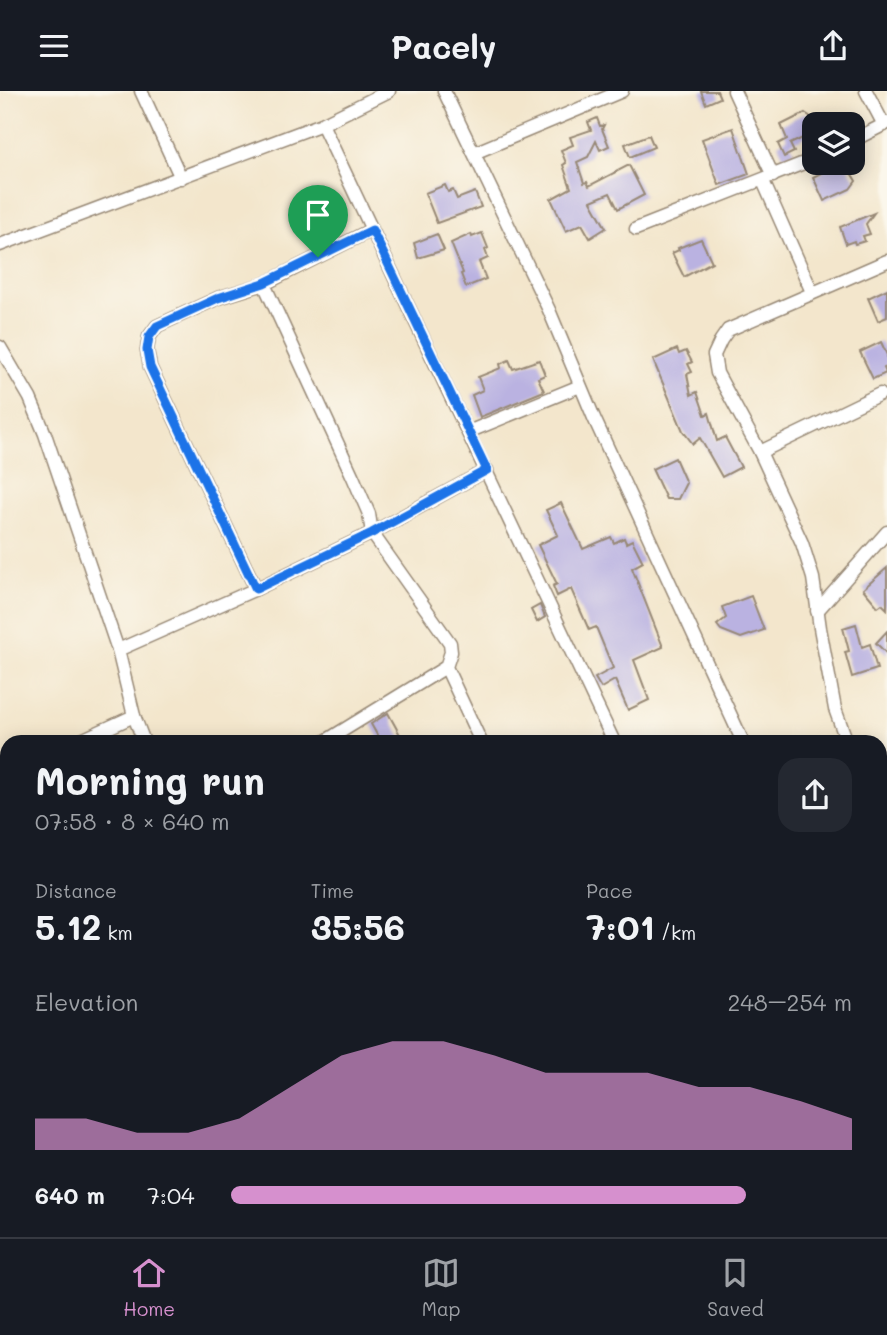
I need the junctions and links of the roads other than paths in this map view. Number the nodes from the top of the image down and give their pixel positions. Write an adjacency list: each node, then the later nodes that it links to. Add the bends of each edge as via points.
1 (141, 91): 12 (street)
2 (389, 91): 7 (street)
3 (444, 91): 10 (street)
4 (622, 91): 10 (street)
5 (734, 91): 13 (street)
6 (866, 91): 8 (street)
7 (322, 124): 12 (street); 15 (street)
8 (886, 124): 9 (street)
9 (865, 134)
10 (474, 153): 21 (street)
11 (802, 164): 13 (street)
12 (181, 178): 16 (street)
13 (768, 179): 14 (street); 19 (street)
14 (636, 229)
15 (372, 230): 18 (street); 23 (street)
16 (0, 245)
17 (887, 261): 19 (street)
18 (264, 283): 27 (street, via 354,477); 28 (street, via 157,326 147,350 150,367)
19 (812, 292): 24 (street, via 728,330 715,355 717,373)
20 (0, 347): 30 (street, via 45,433)
21 (580, 386): 23 (street); 40 (street)
22 (880, 394): 24 (street)
23 (468, 432): 25 (street)
24 (760, 452): 29 (street, via 802,543)
25 (487, 470): 27 (street); 39 (street)
26 (887, 532): 29 (street)
27 (372, 533): 28 (street); 31 (street, via 450,643)
28 (256, 589): 30 (street)
29 (817, 611): 41 (street, via 835,709)
30 (118, 650): 32 (street)
31 (446, 667): 33 (street); 38 (street)
32 (134, 716): 34 (street); 35 (street)
33 (341, 730): 36 (street); 37 (street)
34 (92, 735)
35 (141, 735)
36 (334, 735)
37 (344, 735)
38 (478, 735)
39 (611, 735)
40 (740, 735)
41 (844, 735)

